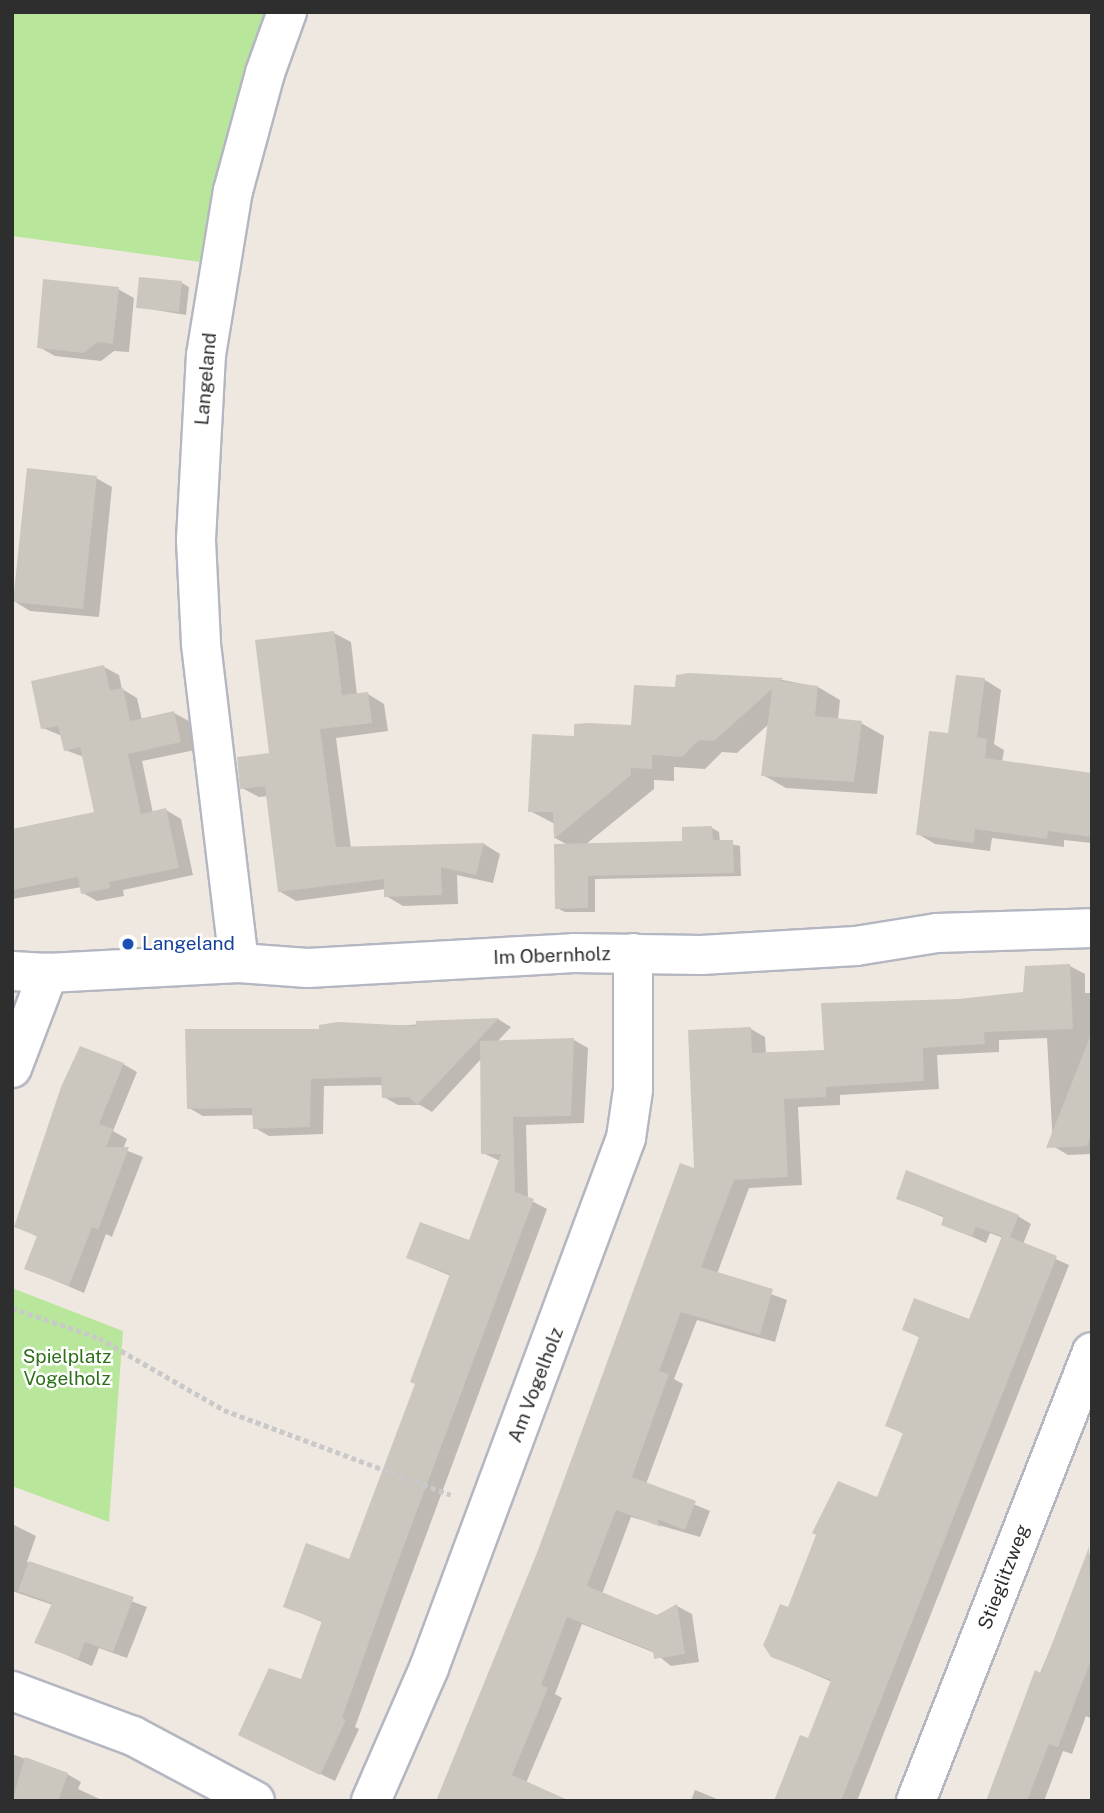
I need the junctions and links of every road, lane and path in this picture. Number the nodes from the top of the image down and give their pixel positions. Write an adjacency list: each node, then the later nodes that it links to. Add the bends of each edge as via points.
1 (286, 12): 4 (street, Langeland, via 233,191 206,355 196,539 201,643)
2 (1092, 928): 3 (street, Im Obernholz, via 975,931 856,946 727,954)
3 (633, 953): 4 (street, Im Obernholz, via 308,968); 9 (street, Am Vogelholz, via 633,1090 626,1138)
4 (239, 964): 5 (street, Im Obernholz)
5 (30, 972): 6 (street)
6 (12, 1068)
7 (12, 1308): 9 (path, via 99,1338 224,1410)
8 (1092, 1352): 13 (street, Stieglitzweg)
9 (488, 1509): 12 (street, Am Vogelholz, via 429,1668)
10 (12, 1691): 11 (street, via 133,1736)
11 (255, 1801)
12 (371, 1801)
13 (916, 1801)

